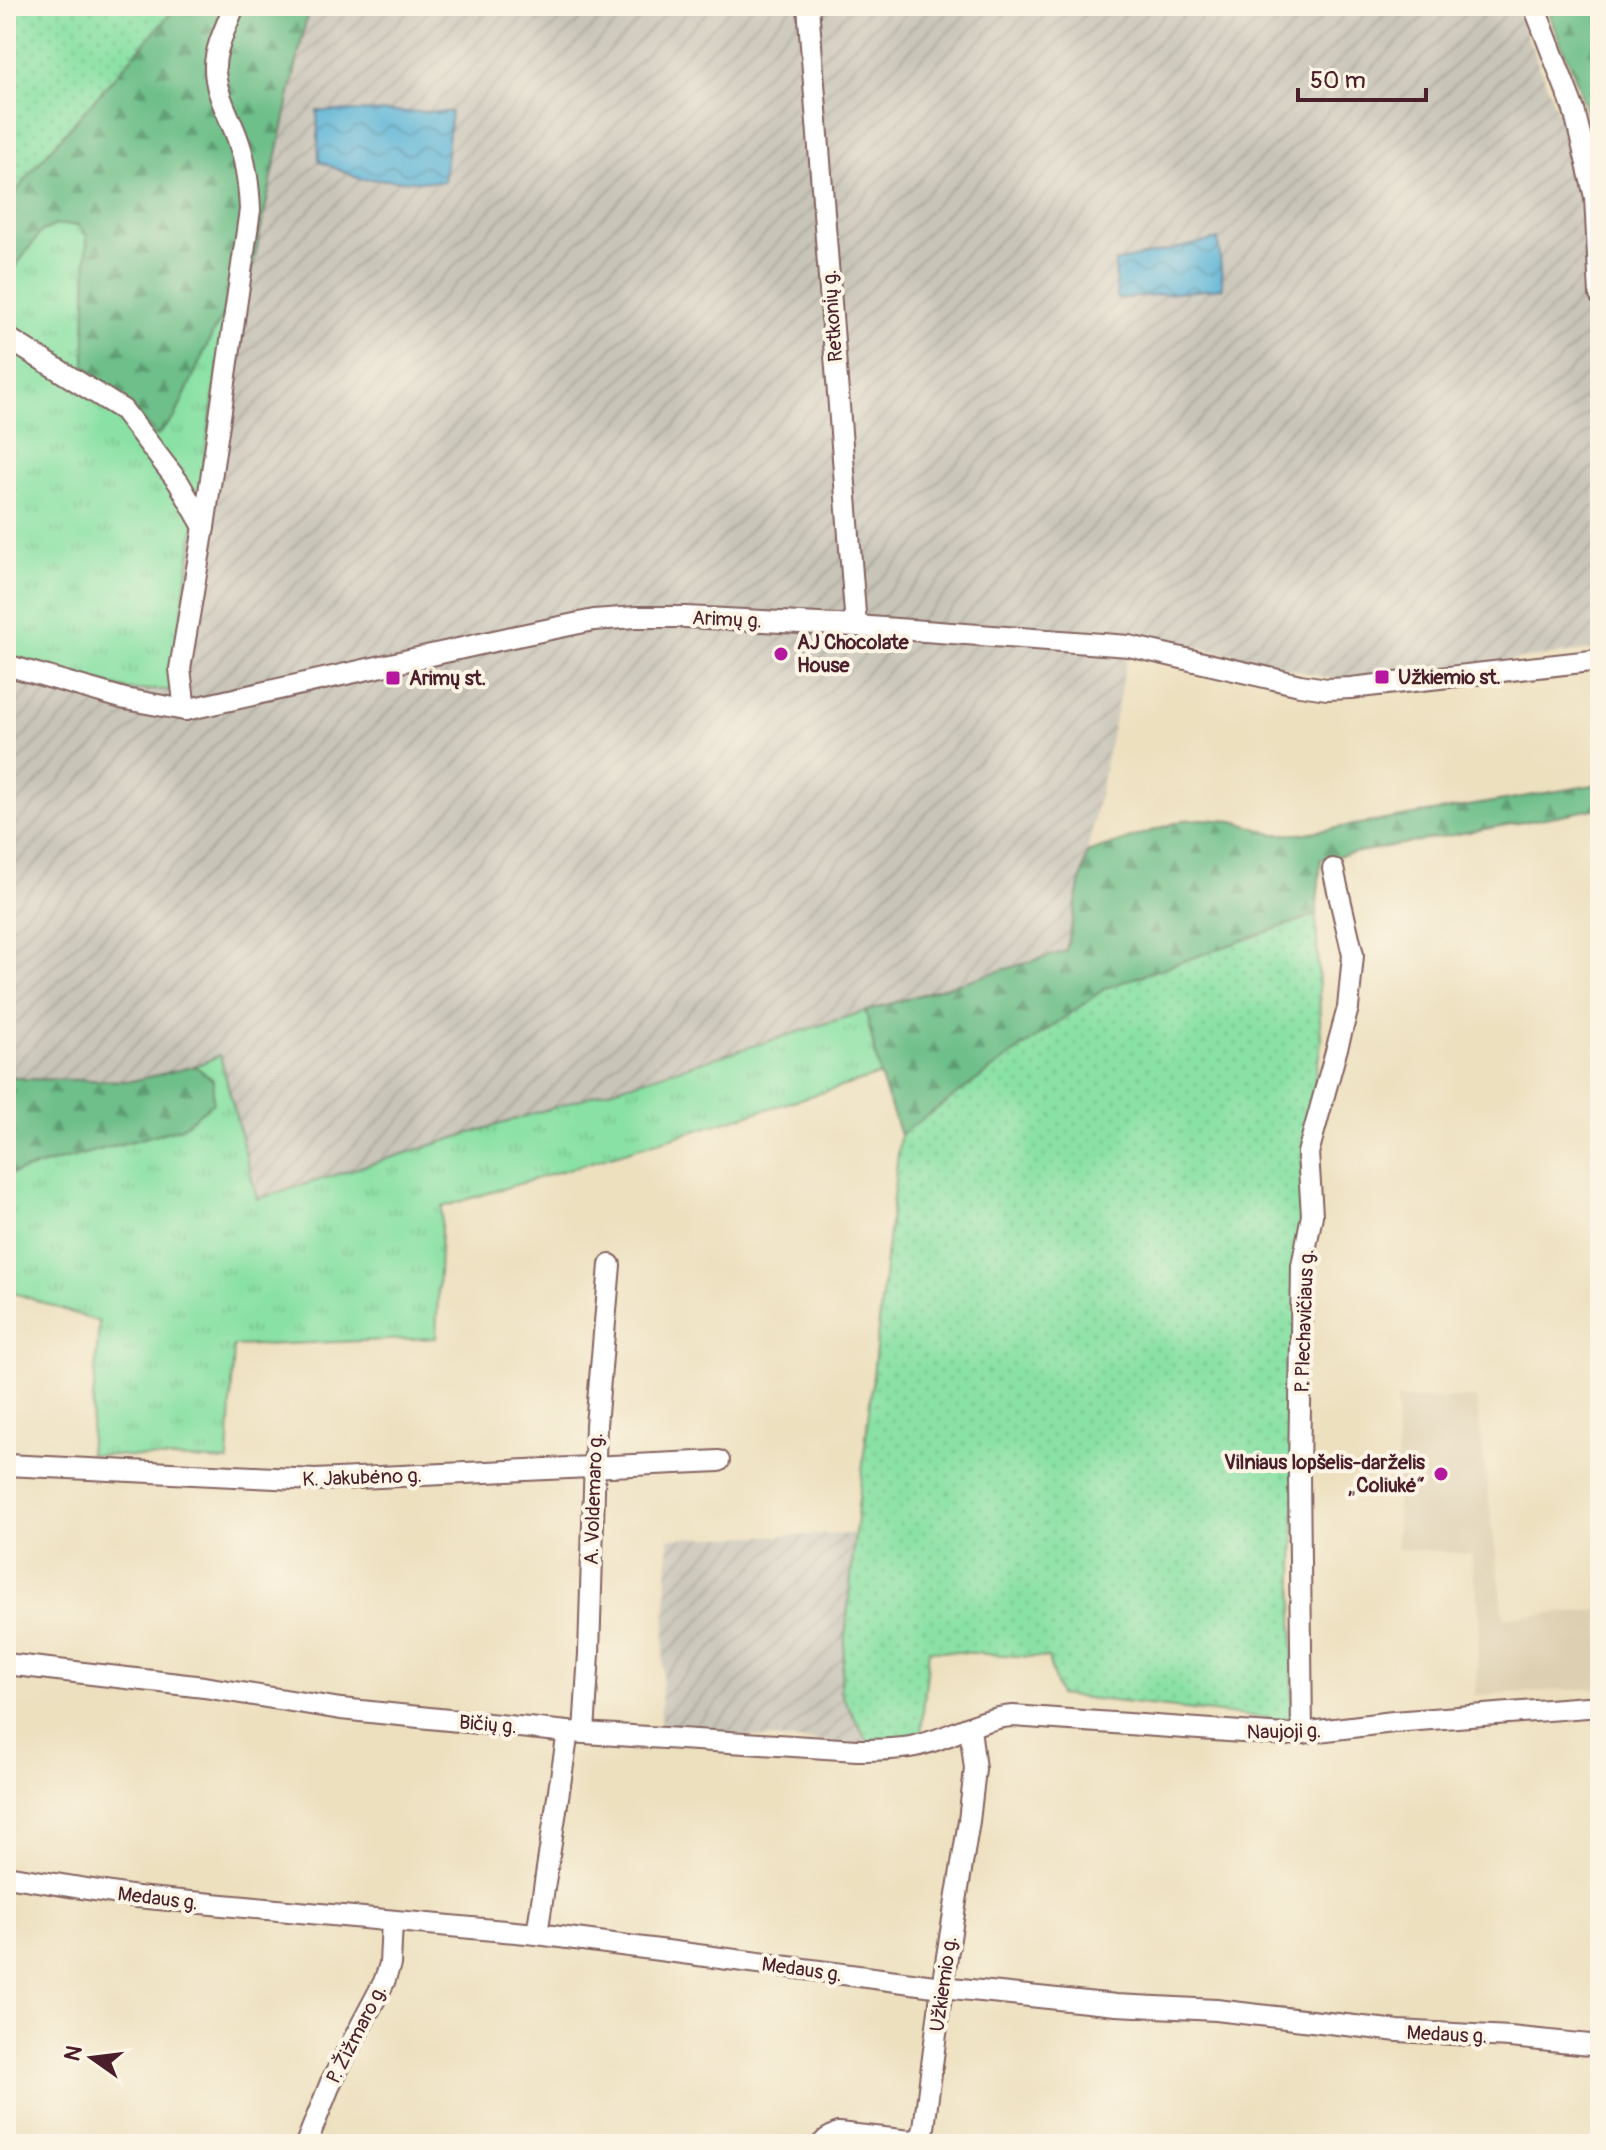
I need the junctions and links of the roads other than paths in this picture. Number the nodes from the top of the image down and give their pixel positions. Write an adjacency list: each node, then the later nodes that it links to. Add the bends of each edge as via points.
1 (234, 6): 6 (street, via 214,68 248,175 250,210)
2 (808, 6): 7 (street, Retkonių g.)
3 (1534, 6): 4 (street, via 1574,110 1595,197)
4 (1600, 295)
5 (6, 337): 6 (street, via 123,410 179,483)
6 (204, 527): 10 (street, via 180,669)
7 (856, 626): 8 (street, Arimų g., via 1129,646 1327,689); 10 (street, Arimų g., via 686,617 594,620)
8 (1600, 660)
9 (6, 665): 10 (street, Arimų g.)
10 (185, 710)
11 (1333, 869): 20 (street, P. Plechavičiaus g., via 1353,955 1348,1008 1308,1153 1312,1215 1302,1266 1299,1474)
12 (610, 1265): 15 (street, A. Voldemaro g.)
13 (719, 1461): 15 (street, K. Jakubėno g.)
14 (6, 1465): 15 (street, K. Jakubėno g., via 315,1480)
15 (595, 1467): 19 (street, A. Voldemaro g.)
16 (6, 1664): 19 (street, Bičių g., via 341,1709)
17 (1600, 1706): 20 (street, Naujoji g.)
18 (970, 1728): 19 (street, Bičių g., via 883,1750); 20 (street, Naujoji g., via 1013,1716); 24 (street, Užkiemio g., via 974,1782)
19 (576, 1732): 23 (street, A. Voldemaro g.)
20 (1302, 1733)
21 (6, 1876): 22 (street, Medaus g., via 137,1897)
22 (392, 1921): 23 (street, Medaus g.); 27 (street, P. Žižmaro g., via 384,1982 331,2082)
23 (537, 1934): 24 (street, Medaus g.)
24 (942, 1987): 25 (street, Medaus g.); 26 (street, Užkiemio g.)
25 (1600, 2046)
26 (926, 2141): 28 (street, Užkiemio g., via 838,2133)
27 (306, 2144)
28 (822, 2144)

